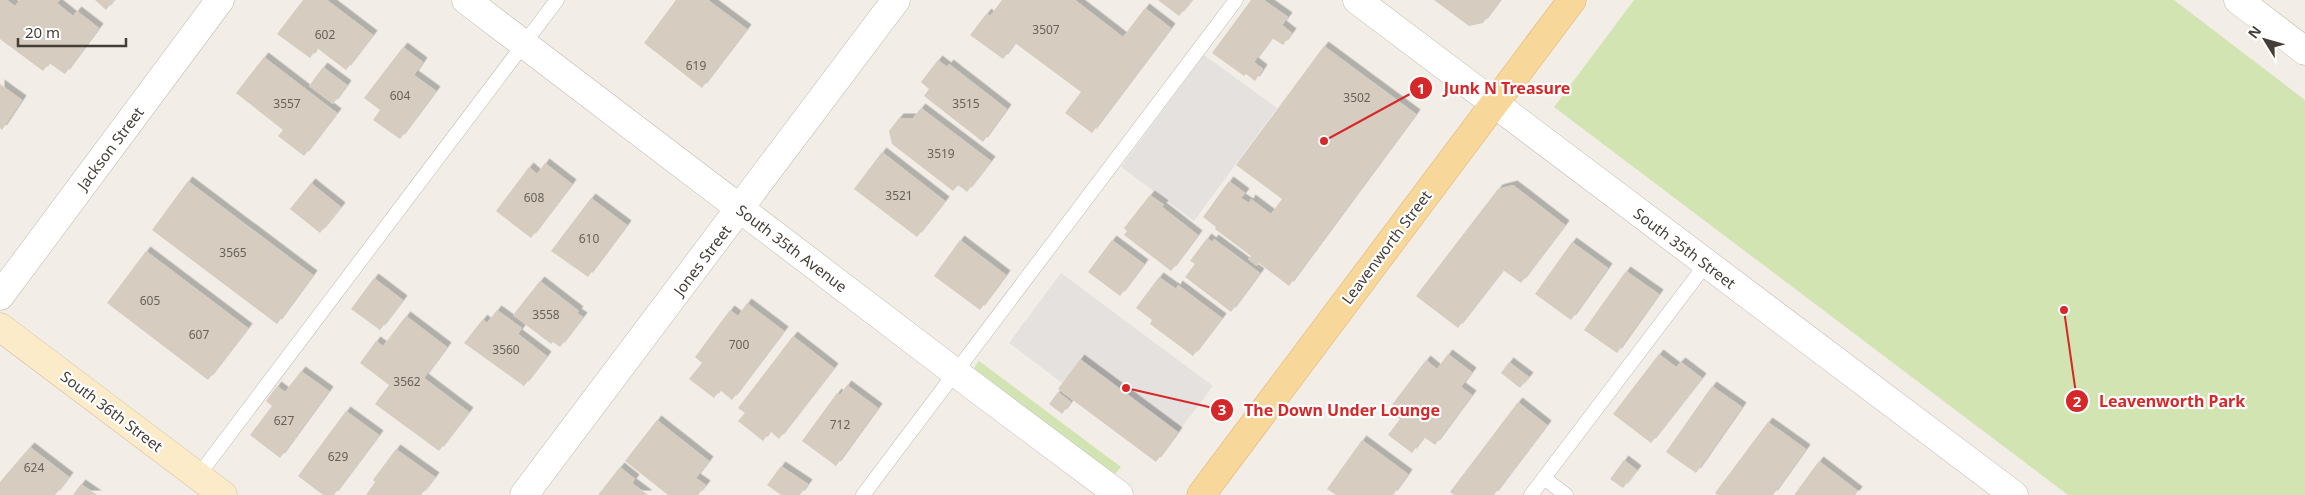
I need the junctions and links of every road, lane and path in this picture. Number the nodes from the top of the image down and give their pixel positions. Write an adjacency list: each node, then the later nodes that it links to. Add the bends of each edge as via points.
1 (220, 0): 14 (street, Jackson Street)
2 (466, 0): 9 (street, South 35th Avenue)
3 (557, 0): 9 (lane)
4 (896, 0): 12 (street, Jones Street)
5 (1236, 0): 16 (lane)
6 (1358, 0): 11 (street, South 35th Street)
7 (1572, 0): 11 (main road, Leavenworth Street)
8 (2238, 0): 10 (street)
9 (524, 44): 12 (street, South 35th Avenue); 17 (lane)
10 (2305, 51)
11 (1494, 104): 13 (street, South 35th Street); 23 (main road, Leavenworth Street)
12 (740, 208): 16 (street, South 35th Avenue); 20 (street, Jones Street)
13 (1706, 264): 18 (lane); 26 (street, South 35th Street)
14 (0, 296)
15 (0, 327): 17 (street, South 36th Street)
16 (956, 373): 21 (lane); 22 (street, South 35th Avenue)
17 (198, 476): 19 (street, South 36th Street)
18 (1544, 478): 24 (lane); 25 (lane)
19 (223, 495)
20 (524, 495)
21 (863, 495)
22 (1119, 495)
23 (1201, 495)
24 (1531, 495)
25 (1566, 495)
26 (2014, 495)

